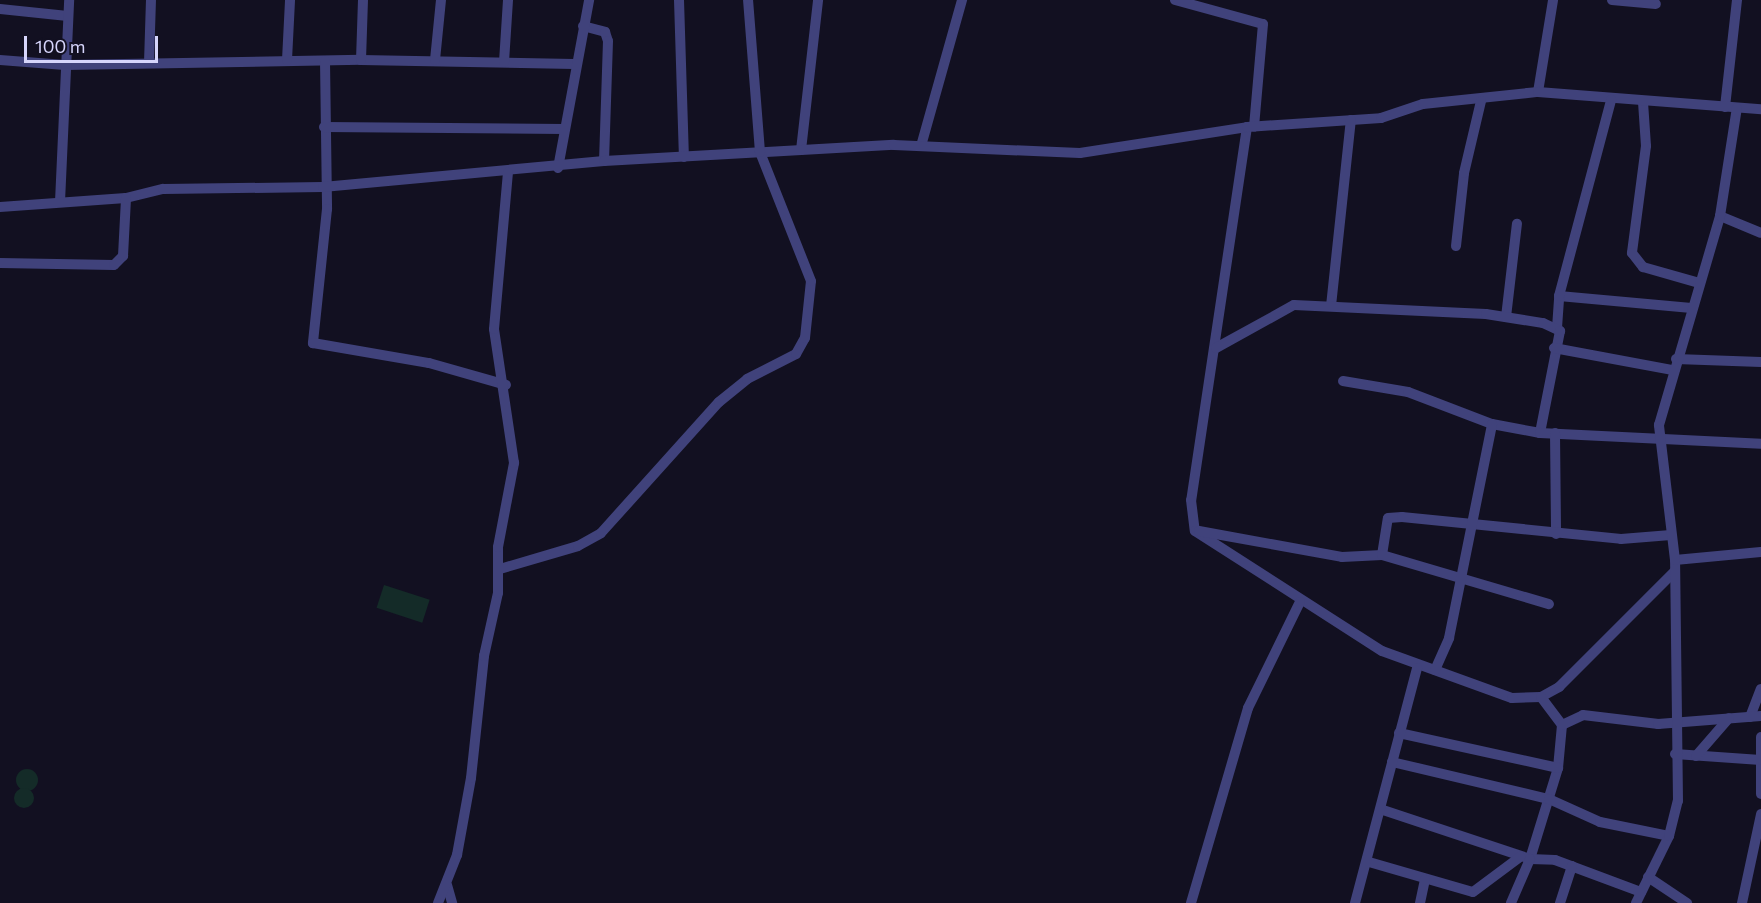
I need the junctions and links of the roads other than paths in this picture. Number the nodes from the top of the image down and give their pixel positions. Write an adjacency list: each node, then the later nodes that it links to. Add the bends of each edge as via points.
1 (69, 0): 18 (street)
2 (151, 0): 26 (street)
3 (290, 0): 21 (street)
4 (363, 0): 22 (street)
5 (441, 0): 23 (street)
6 (508, 0): 25 (street)
7 (589, 0): 19 (street)
8 (679, 0): 43 (street)
9 (748, 0): 42 (street)
10 (818, 0): 41 (street)
11 (962, 0): 40 (street)
12 (1175, 0): 38 (street, via 1263,24)
13 (1553, 0): 29 (street)
14 (1612, 0): 16 (street)
15 (1737, 0): 33 (street)
16 (1656, 4)
17 (0, 9): 18 (street)
18 (68, 16): 28 (street)
19 (583, 26): 27 (street); 44 (street, via 605,32 608,41)
20 (0, 60): 28 (street)
21 (287, 60): 24 (street); 26 (street)
22 (361, 60): 23 (street); 24 (street)
23 (435, 60): 25 (street)
24 (325, 61): 37 (street)
25 (504, 62): 27 (street)
26 (149, 63): 28 (street)
27 (574, 64): 39 (street)
28 (65, 65): 49 (street)
29 (1538, 92): 30 (street); 31 (street)
30 (1611, 100): 32 (street); 57 (street)
31 (1481, 101): 36 (street, via 1423,104 1381,118); 54 (street, via 1464,173)
32 (1643, 102): 33 (street); 56 (street, via 1646,146 1632,253 1643,267)
33 (1725, 107): 34 (street)
34 (1737, 108): 35 (street); 51 (street)
35 (1761, 109)
36 (1351, 120): 38 (street); 58 (street)
37 (324, 127): 39 (street); 47 (street)
38 (1251, 127): 40 (street, via 1080,153); 62 (street)
39 (564, 129): 45 (street)
40 (921, 146): 41 (street)
41 (801, 150): 42 (street)
42 (760, 152): 43 (street); 81 (street, via 811,281 810,320 796,354 747,379 719,402 601,533 578,546)
43 (684, 156): 44 (street)
44 (604, 161): 45 (street)
45 (558, 168): 46 (street)
46 (508, 173): 47 (street); 68 (street, via 494,329)
47 (324, 187): 48 (street, via 163,189); 68 (street, via 327,209 313,344 429,363)
48 (126, 198): 49 (street); 55 (street, via 123,256 114,266)
49 (60, 202): 50 (street)
50 (0, 207)
51 (1720, 216): 53 (street); 56 (street)
52 (1517, 224): 60 (street)
53 (1761, 232)
54 (1456, 246)
55 (0, 263)
56 (1699, 283): 59 (street)
57 (1559, 296): 59 (street); 61 (street)
58 (1331, 306): 60 (street); 62 (street, via 1276,311)
59 (1691, 308): 64 (street)
60 (1506, 317): 61 (street)
61 (1557, 328): 63 (street)
62 (1216, 348): 75 (street, via 1191,500)
63 (1554, 348): 66 (street); 70 (street)
64 (1676, 359): 65 (street); 66 (street)
65 (1761, 362)
66 (1673, 370): 72 (street)
67 (1343, 381): 69 (street, via 1408,392)
68 (506, 385): 81 (street, via 514,463 498,547)
69 (1492, 424): 70 (street); 74 (street)
70 (1540, 433): 71 (street)
71 (1556, 433): 72 (street); 76 (street)
72 (1658, 438): 73 (street); 77 (street)
73 (1761, 444)
74 (1474, 526): 76 (street); 79 (street, via 1388,518); 82 (street)
75 (1196, 531): 79 (street, via 1342,557); 83 (street)
76 (1556, 534): 77 (street, via 1633,539)
77 (1671, 535): 80 (street)
78 (1761, 552): 80 (street)
79 (1382, 555): 82 (street)
80 (1675, 566): 88 (street, via 1570,678); 91 (street)
81 (500, 569): 110 (street, via 471,778)
82 (1462, 578): 84 (street); 86 (street, via 1449,638)
83 (1300, 602): 85 (street); 117 (street, via 1248,708)
84 (1549, 604)
85 (1418, 668): 86 (street); 93 (street)
86 (1435, 670): 88 (street, via 1512,698)
87 (1761, 689): 89 (street)
88 (1541, 697): 92 (street)
89 (1756, 716): 90 (street)
90 (1729, 718): 91 (street); 96 (street)
91 (1676, 724): 92 (street, via 1600,714); 95 (street)
92 (1562, 725): 99 (street)
93 (1399, 733): 98 (street); 99 (street)
94 (1761, 737): 97 (street)
95 (1675, 754): 96 (street); 104 (street, via 1678,801)
96 (1696, 756): 97 (street)
97 (1760, 760): 100 (street)
98 (1392, 762): 101 (street); 102 (street)
99 (1558, 768): 101 (street)
100 (1761, 794)
101 (1549, 799): 104 (street, via 1600,822); 105 (street)
102 (1383, 810): 105 (street); 106 (street)
103 (1760, 820): 123 (street)
104 (1669, 836): 108 (street)
105 (1525, 858): 107 (street, via 1544,857); 112 (street); 119 (street)
106 (1369, 862): 109 (street); 114 (street)
107 (1572, 866): 111 (street); 120 (street)
108 (1648, 877): 111 (street); 113 (street)
109 (1425, 880): 112 (street); 118 (street)
110 (447, 885): 115 (street); 116 (street)
111 (1641, 892): 121 (street)
112 (1472, 898)
113 (1665, 898): 122 (street)
114 (1359, 902)
115 (438, 903)
116 (452, 903)
117 (1191, 903)
118 (1420, 903)
119 (1511, 903)
120 (1560, 903)
121 (1636, 903)
122 (1687, 903)
123 (1742, 903)

